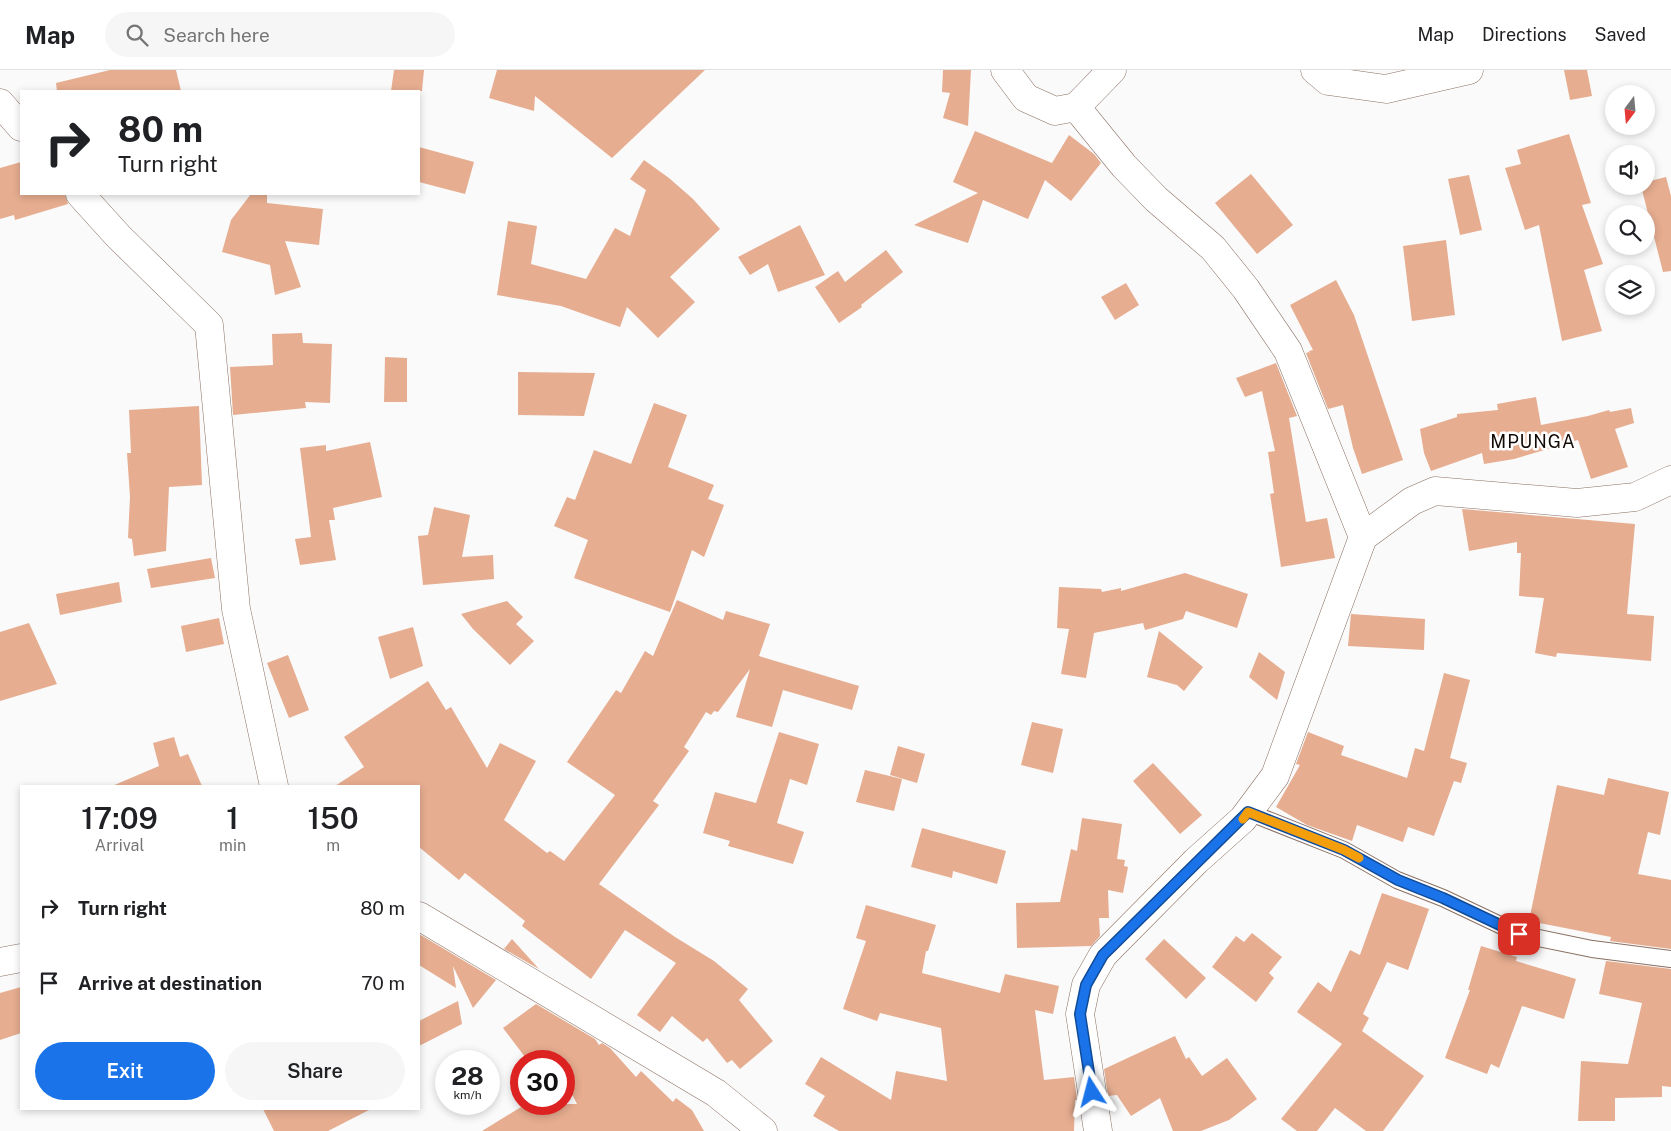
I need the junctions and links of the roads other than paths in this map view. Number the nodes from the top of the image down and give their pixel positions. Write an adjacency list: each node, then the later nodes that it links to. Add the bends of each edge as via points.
1 (1005, 70): 6 (street, via 1026,98 1055,112)
2 (1112, 70): 6 (street)
3 (1315, 70): 4 (street, via 1328,81 1386,89)
4 (1470, 70)
5 (0, 103): 7 (street)
6 (1076, 108): 10 (street, via 1156,199 1213,248 1246,289 1288,351)
7 (20, 126)
8 (81, 195): 11 (street, via 118,236 209,324 236,609)
9 (1671, 480): 10 (street, via 1635,497 1577,503 1435,491 1412,501)
10 (1363, 536): 12 (street, via 1275,776)
11 (274, 785)
12 (1248, 812): 15 (lane, via 1344,850 1398,880 1519,934 1592,949); 18 (street, via 1103,955 1086,985 1080,1014)
13 (420, 917): 17 (street, via 716,1093)
14 (20, 958): 16 (street)
15 (1671, 959)
16 (0, 962)
17 (763, 1131)
18 (1098, 1131)

